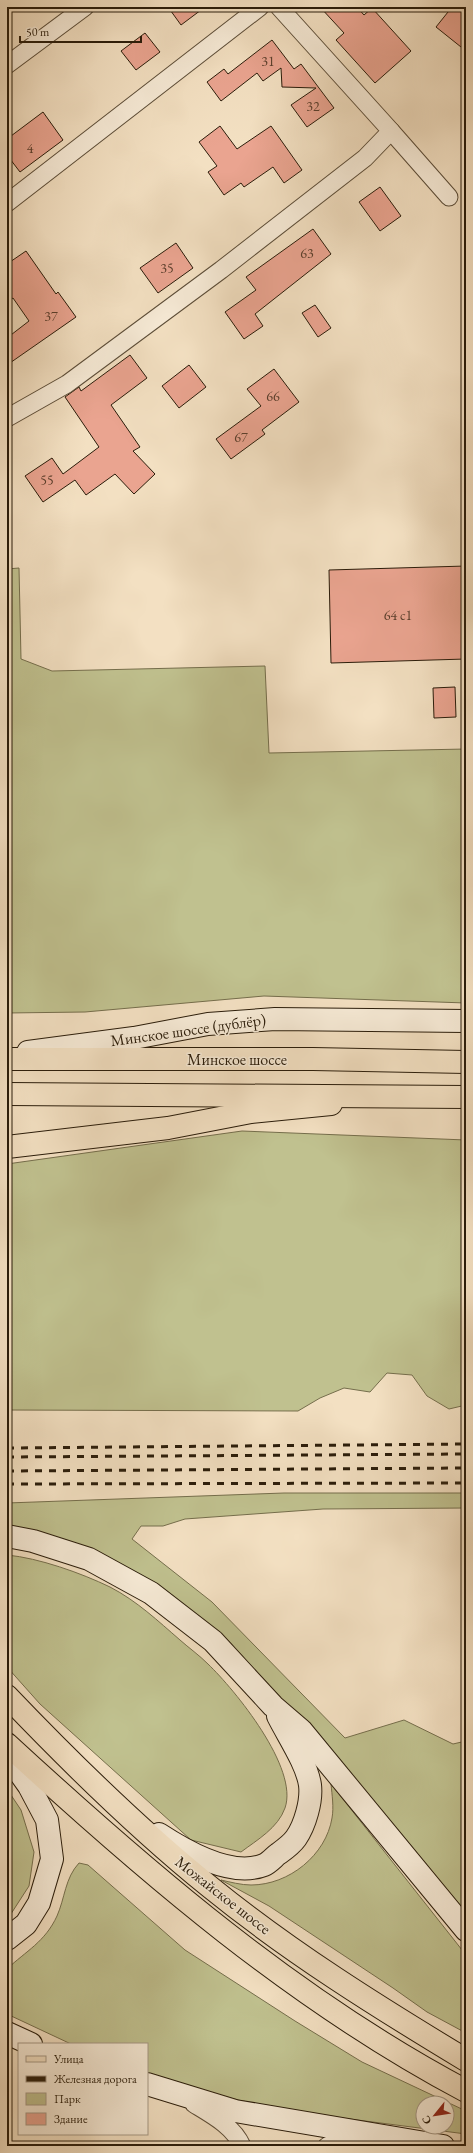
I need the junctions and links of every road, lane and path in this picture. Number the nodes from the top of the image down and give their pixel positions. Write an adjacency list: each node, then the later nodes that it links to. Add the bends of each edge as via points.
1 (85, 7): 4 (street)
2 (260, 7): 7 (street)
3 (278, 7): 5 (street)
4 (7, 65)
5 (391, 131): 6 (street); 8 (street, via 365,158 215,274 67,384)
6 (449, 197)
7 (7, 203)
8 (7, 418)
9 (466, 1021): 10 (street, Минское шоссе (дублёр), via 274,1019 208,1024 134,1038)
10 (7, 1055)
11 (7, 1059): 12 (main road, Минское шоссе, via 313,1058)
12 (466, 1062)
13 (7, 1094): 14 (main road)
14 (428, 1096): 15 (main road); 16 (main road, via 251,1112 168,1128)
15 (466, 1097)
16 (7, 1147)
17 (7, 1536): 19 (street, via 33,1541 89,1559 151,1593 213,1641)
18 (7, 1696): 22 (main road, Можайское шоссе)
19 (273, 1706): 22 (street, via 304,1768 310,1784 310,1795 301,1831 292,1843 264,1865 244,1868 214,1863 190,1853); 23 (street, via 301,1730)
20 (7, 1744): 29 (main road, Можайское шоссе, via 80,1811 226,1932 354,2025)
21 (7, 1755): 24 (street, via 29,1786 47,1820 52,1859 39,1903 26,1924)
22 (113, 1802): 27 (main road, Можайское шоссе, via 210,1888 303,1956 389,2014)
23 (466, 1930)
24 (7, 1939)
25 (7, 2033): 26 (street)
26 (29, 2043)
27 (466, 2060)
28 (148, 2084): 30 (street)
29 (466, 2091)
30 (175, 2092): 31 (street, via 235,2111); 32 (street, via 231,2130)
31 (382, 2136): 33 (street, via 342,2139); 34 (street)
32 (242, 2146)
33 (327, 2146)
34 (443, 2146)

